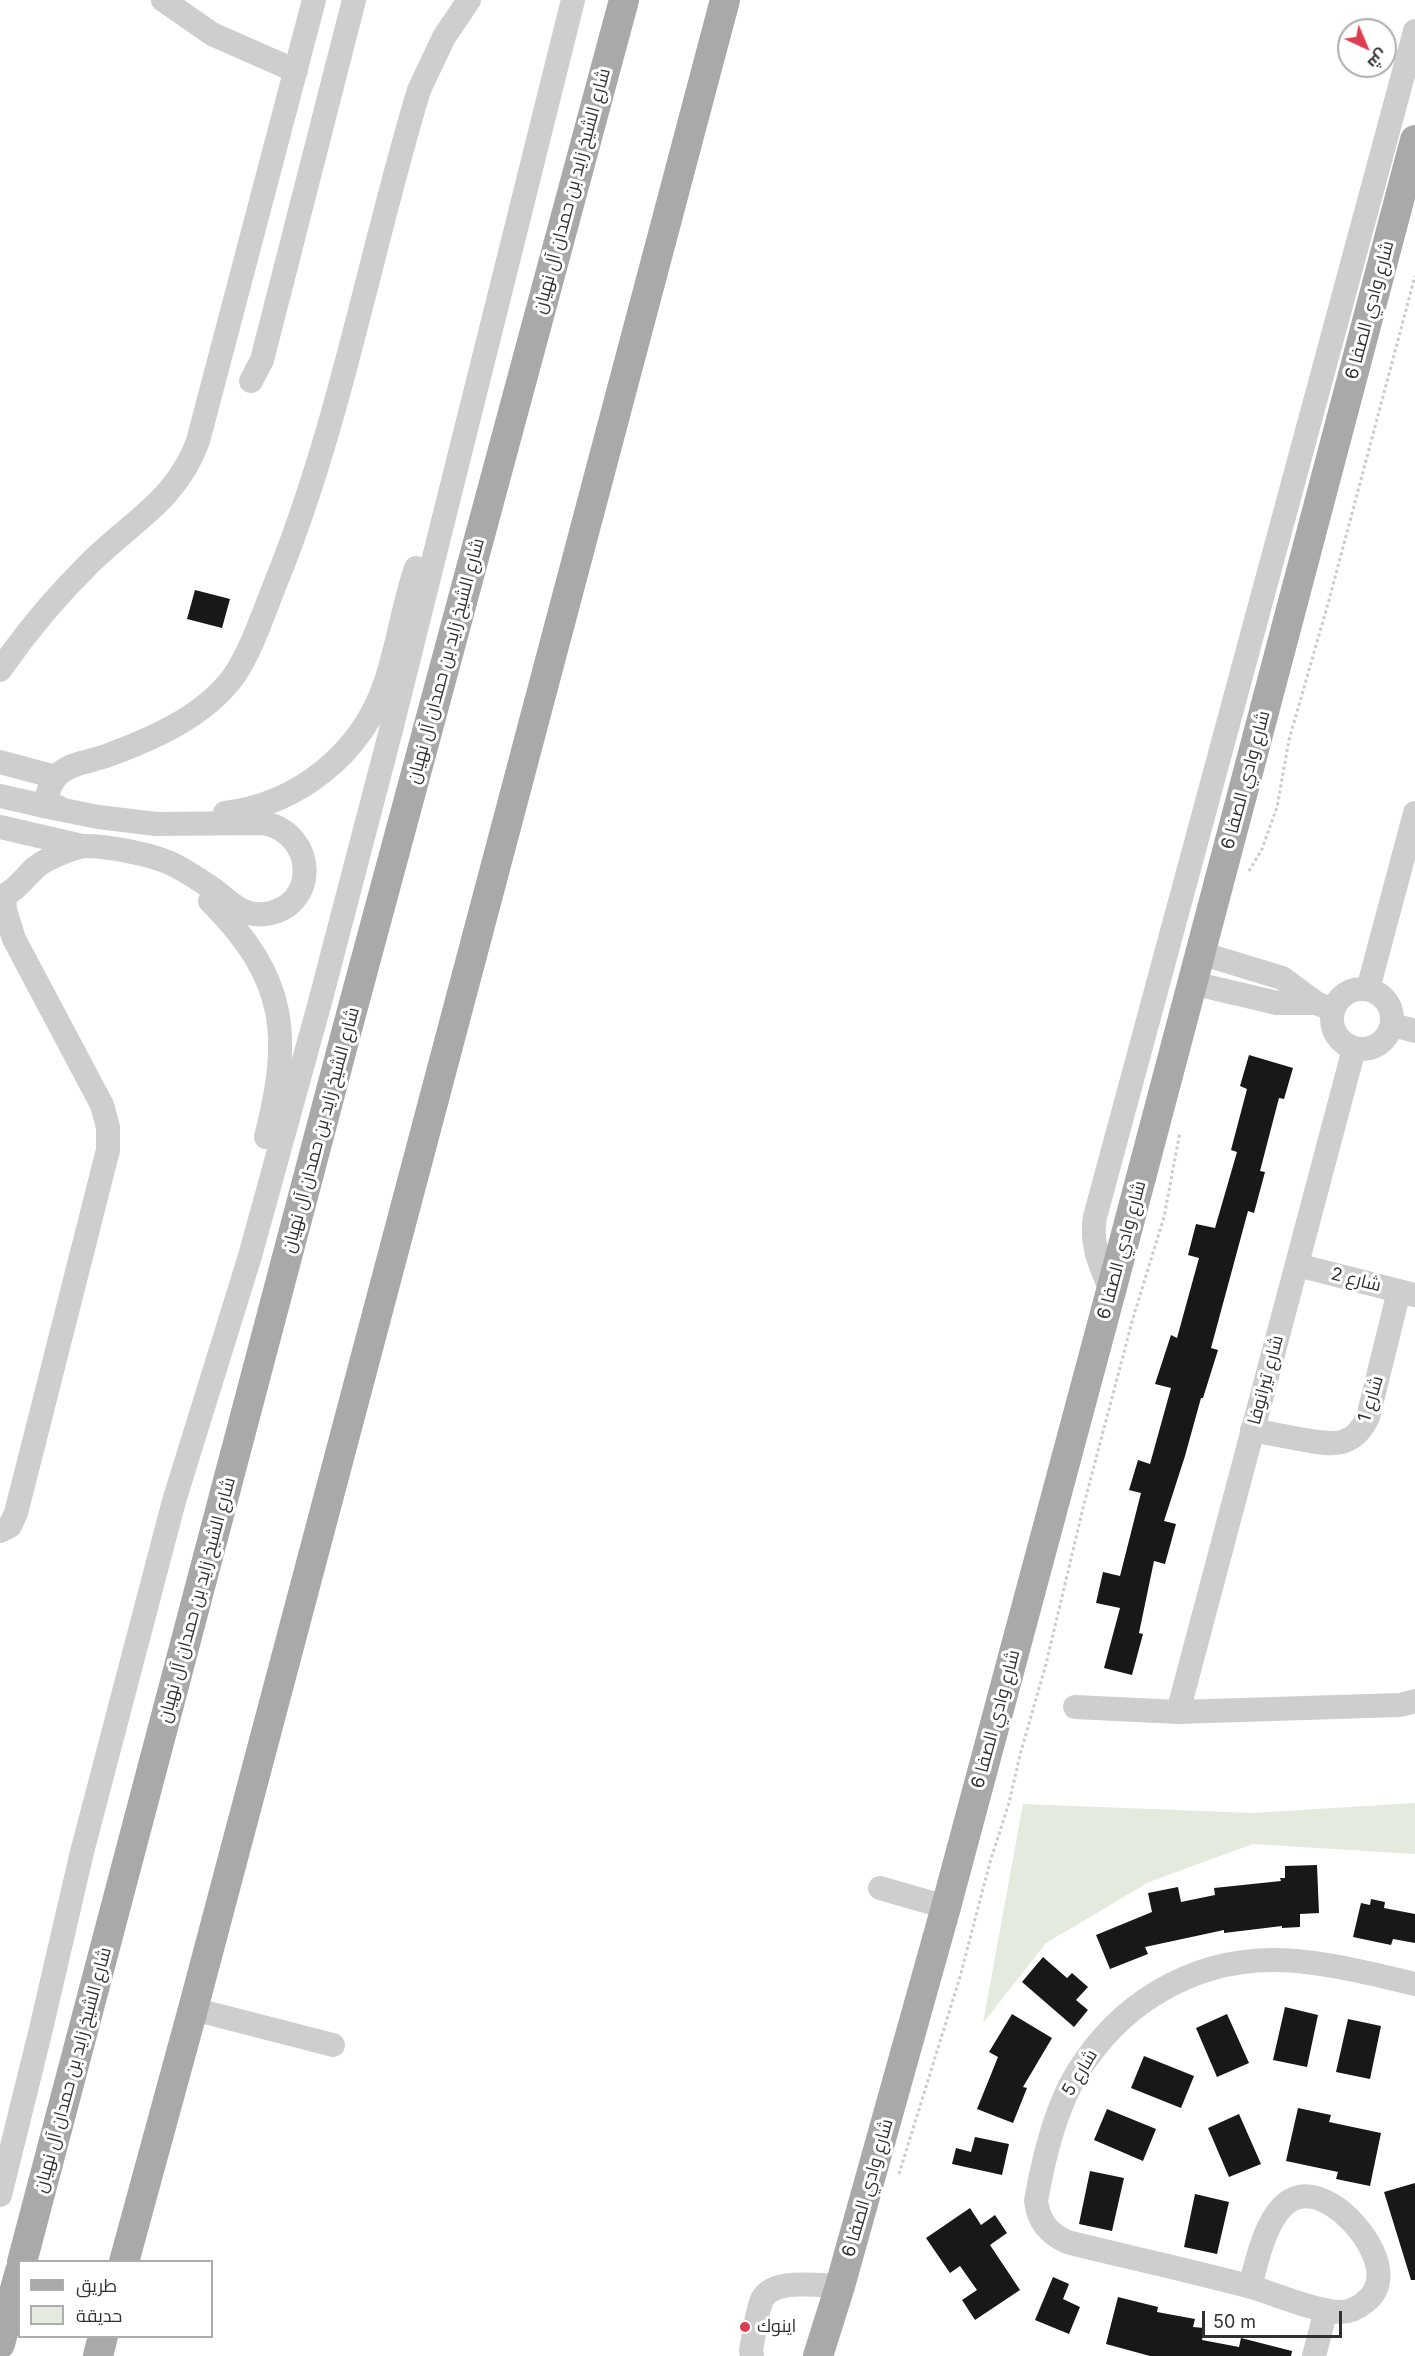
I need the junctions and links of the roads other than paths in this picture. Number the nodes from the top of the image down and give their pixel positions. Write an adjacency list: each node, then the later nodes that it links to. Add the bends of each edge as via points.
1 (163, 0): 9 (street, via 212,34)
2 (314, 0): 9 (street)
3 (354, 0): 11 (street, via 262,360)
4 (469, 0): 15 (street, via 444,37 419,90 319,460 291,546 245,656 225,688 196,713 118,751 66,769)
5 (573, 0): 12 (street)
6 (624, 0): 47 (main road, شارع الشيخ زايد بن حمدان آل نهيان)
7 (725, 0): 42 (main road)
8 (1415, 31): 32 (street, via 1095,1217 1096,1254)
9 (296, 71): 13 (street, via 198,441 187,467 161,501 65,588)
10 (1415, 140): 22 (main road, شارع وادي الصفا 6)
11 (250, 381)
12 (459, 457): 17 (street, via 422,548 377,704 353,742 321,774 272,801 217,814); 30 (street, via 332,956)
13 (0, 670)
14 (0, 762): 15 (street)
15 (56, 777): 17 (street)
16 (0, 796): 17 (street)
17 (44, 806): 20 (street, via 156,825 275,825 298,844 305,874 292,902 274,912 254,914 235,907 170,863)
18 (1415, 813): 25 (street)
19 (0, 827): 20 (street)
20 (83, 846): 21 (street, via 37,866); 30 (street, via 157,870 195,889 245,940 270,985 280,1027 280,1070 250,1199)
21 (2, 896): 35 (street, via 14,939 102,1105 108,1127 108,1150 14,1520)
22 (1200, 953): 23 (street); 24 (main road, شارع وادي الصفا 6)
23 (1240, 964): 26 (street); 27 (street, via 1282,978)
24 (1192, 983): 26 (street); 32 (main road, شارع وادي الصفا 6)
25 (1368, 989): 27 (street, via 1357,989 1338,1001); 28 (street, via 1388,1002)
26 (1232, 992): 27 (street, via 1277,1003)
27 (1317, 1006): 29 (street, via 1332,1020 1338,1038)
28 (1404, 1028): 29 (street, via 1379,1046)
29 (1354, 1049): 31 (street, شارع تيرانوفا)
30 (250, 1256): 43 (street, via 174,1501 82,1852)
31 (1297, 1265): 33 (street, شارع 2); 34 (street, شارع تيرانوفا)
32 (1111, 1291): 40 (main road, شارع وادي الصفا 6)
33 (1407, 1293): 34 (street, شارع 1, via 1368,1418 1357,1435 1328,1444)
34 (1252, 1430): 38 (street, شارع تيرانوفا)
35 (0, 1531)
36 (1415, 1701): 38 (street, via 1400,1705)
37 (1075, 1707): 38 (street)
38 (1178, 1712)
39 (880, 1888): 40 (street)
40 (946, 1906): 50 (main road, شارع وادي الصفا 6)
41 (1415, 1984): 51 (street, شارع 5, via 1273,1960 1211,1968 1154,1994 1123,2017 1075,2076 1059,2111 1038,2187 1037,2208 1045,2226 1067,2242)
42 (193, 2009): 44 (street); 48 (main road)
43 (41, 2030): 45 (street, via 18,2076); 46 (street)
44 (333, 2044)
45 (0, 2134)
46 (0, 2195)
47 (23, 2260)
48 (125, 2260)
49 (18, 2278): 54 (main road)
50 (840, 2286): 56 (street, via 781,2286 766,2294 761,2301); 57 (main road, شارع وادي الصفا 6)
51 (1250, 2287): 52 (street, شارع 5); 52 (street, شارع 5, via 1271,2220 1296,2199 1311,2197 1325,2201 1356,2225 1379,2272 1368,2300 1356,2309 1341,2313)
52 (1326, 2310): 58 (street)
53 (103, 2338): 55 (main road)
54 (0, 2344)
55 (98, 2356)
56 (752, 2356)
57 (818, 2356)
58 (1314, 2356)

